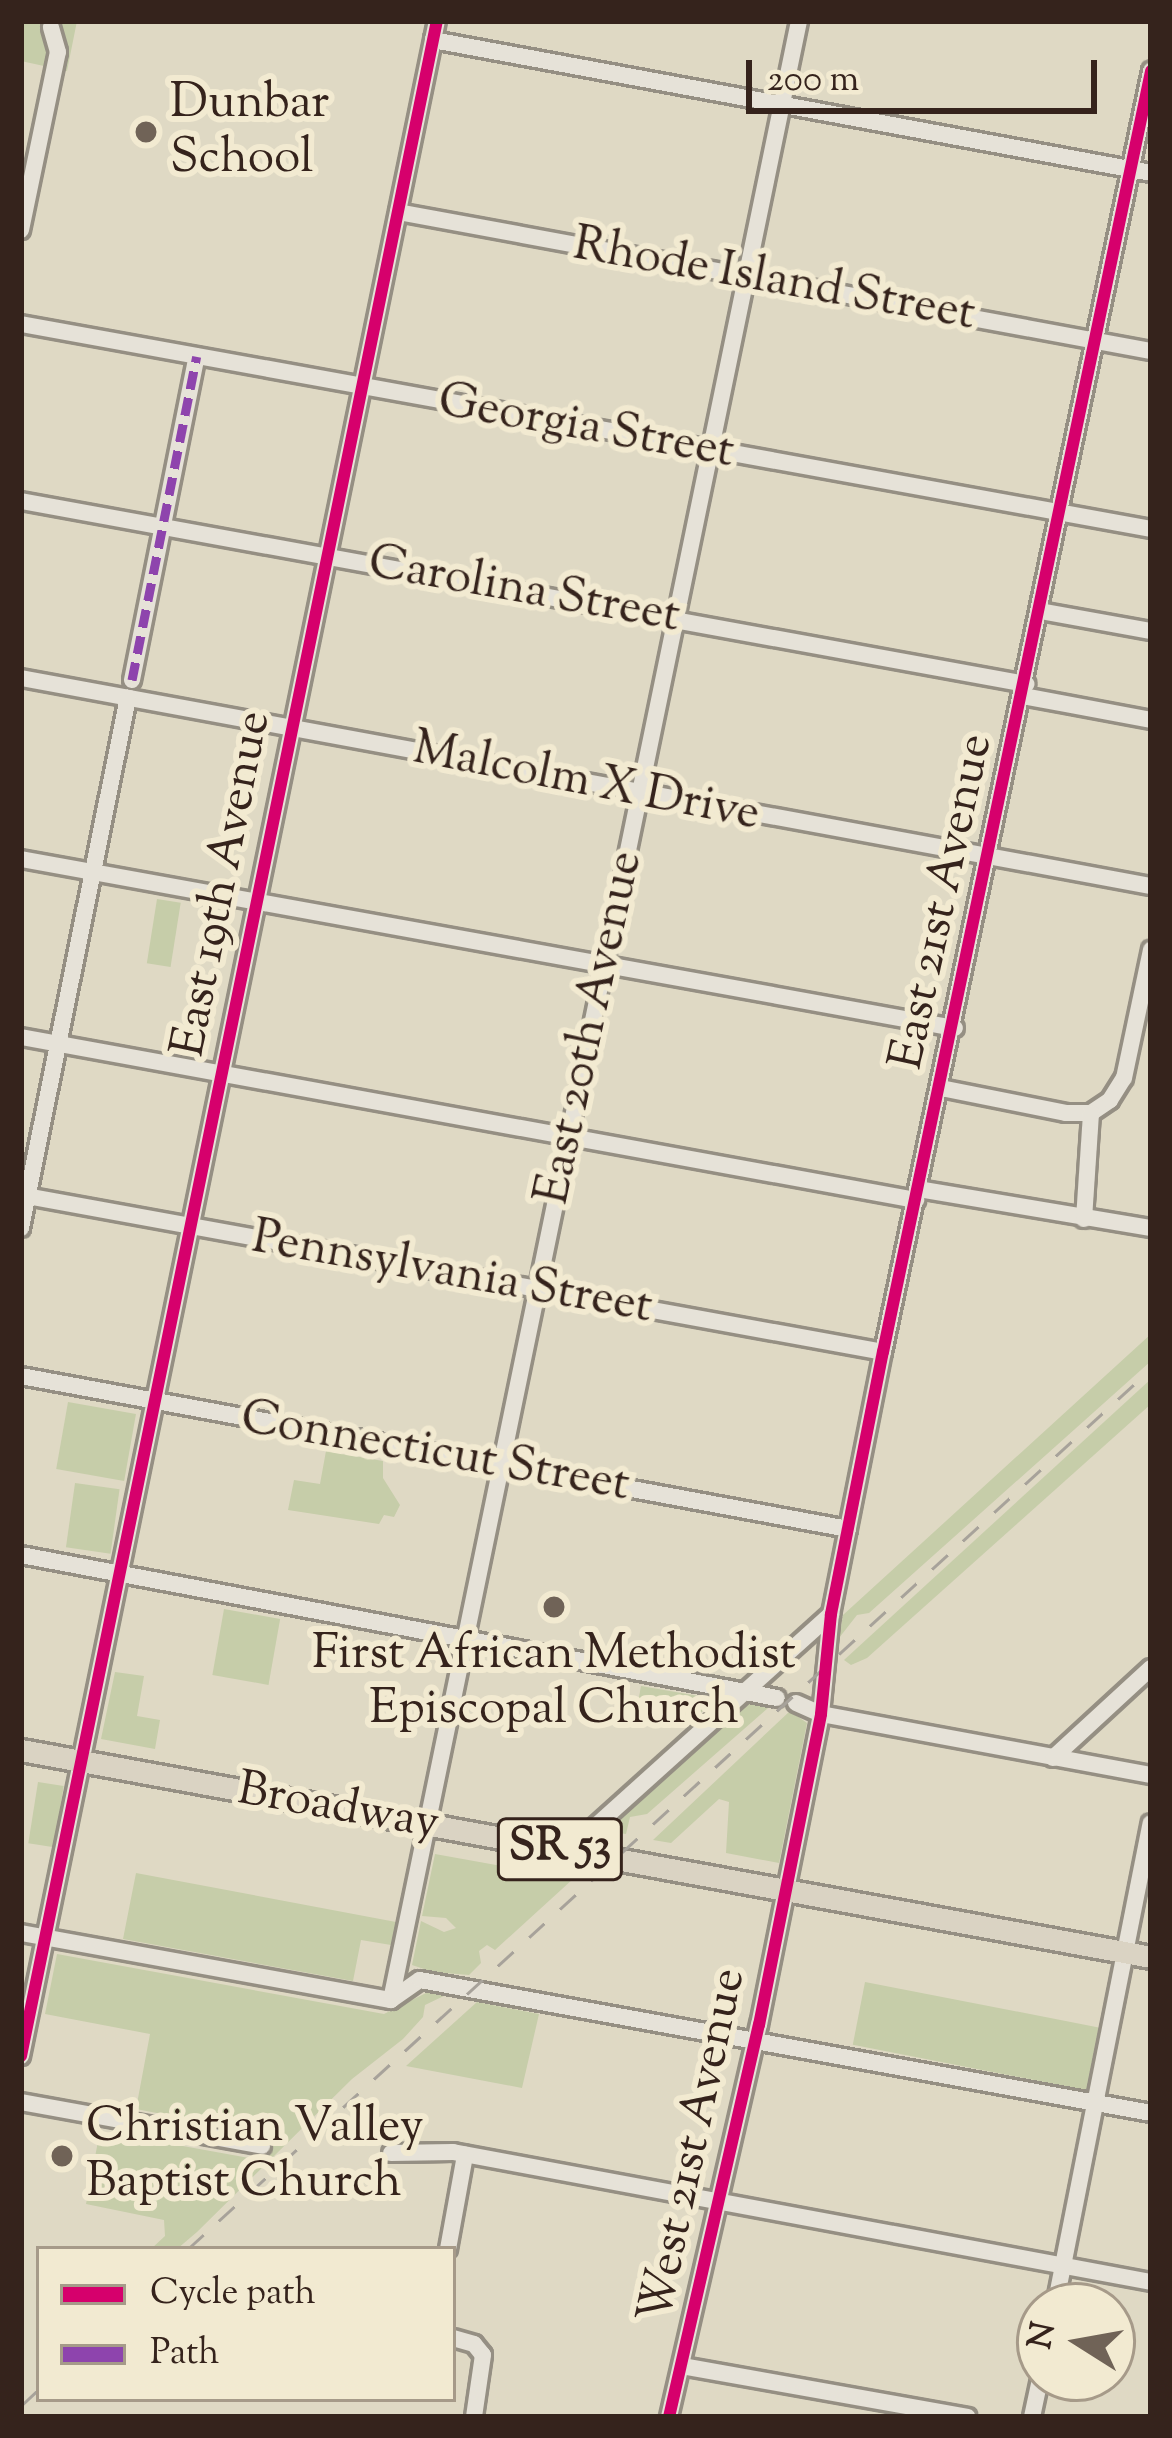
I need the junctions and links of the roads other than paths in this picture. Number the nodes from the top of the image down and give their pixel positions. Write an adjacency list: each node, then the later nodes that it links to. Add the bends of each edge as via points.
1 (437, 21): 4 (street, East 19th Avenue)
2 (800, 21): 6 (street, East 20th Avenue)
3 (51, 27): 7 (street, via 58,52)
4 (433, 40): 6 (street); 10 (street, East 19th Avenue)
5 (1151, 71): 8 (street, East 21st Avenue)
6 (782, 105): 8 (street); 12 (street, East 20th Avenue)
7 (30, 146): 11 (street)
8 (1130, 169): 9 (street); 14 (street, East 21st Avenue)
9 (1151, 173)
10 (398, 212): 12 (street, Rhode Island Street); 17 (street, East 19th Avenue)
11 (21, 230)
12 (747, 276): 14 (street, Rhode Island Street); 18 (street, East 20th Avenue)
13 (21, 324): 16 (street, Georgia Street)
14 (1095, 341): 15 (street, Rhode Island Street); 20 (street, East 21st Avenue)
15 (1151, 351)
16 (197, 356): 17 (street, Georgia Street); 21 (street)
17 (362, 387): 18 (street, Georgia Street); 23 (street, East 19th Avenue)
18 (710, 451): 20 (street, Georgia Street); 25 (street, East 20th Avenue)
19 (21, 501): 21 (street, Carolina Street)
20 (1060, 512): 22 (street, Georgia Street); 24 (street, East 21st Avenue)
21 (163, 525): 23 (street, Carolina Street); 28 (street)
22 (1151, 529)
23 (327, 555): 25 (street, Carolina Street); 31 (street, East 19th Avenue)
24 (1040, 611): 26 (street); 29 (street, East 21st Avenue)
25 (676, 618): 29 (street, Carolina Street); 32 (street, East 20th Avenue)
26 (1151, 632)
27 (21, 678): 28 (street, Malcolm X Drive)
28 (130, 689): 31 (street, Malcolm X Drive); 35 (street)
29 (1024, 690): 30 (street, Carolina Street); 33 (street, East 21st Avenue)
30 (1151, 720)
31 (291, 728): 32 (street, Malcolm X Drive); 37 (street, East 19th Avenue)
32 (640, 793): 33 (street, Malcolm X Drive); 39 (street, East 20th Avenue)
33 (990, 857): 36 (street, Malcolm X Drive); 40 (street, East 21st Avenue)
34 (21, 859): 35 (street)
35 (93, 872): 37 (street); 42 (street)
36 (1151, 886)
37 (256, 902): 39 (street); 43 (street, East 19th Avenue)
38 (1151, 950): 45 (street, via 1132,1050 1110,1100)
39 (604, 965): 40 (street); 46 (street, East 20th Avenue)
40 (955, 1028): 44 (street, East 21st Avenue)
41 (21, 1036): 42 (street)
42 (58, 1044): 43 (street); 48 (street)
43 (221, 1075): 46 (street); 50 (street, East 19th Avenue)
44 (941, 1088): 45 (street); 47 (street, East 21st Avenue)
45 (1091, 1113): 49 (street)
46 (569, 1137): 47 (street); 53 (street, East 20th Avenue)
47 (917, 1194): 49 (street); 54 (street, East 21st Avenue)
48 (24, 1196): 50 (street, Pennsylvania Street); 51 (street)
49 (1084, 1219): 52 (street)
50 (191, 1227): 53 (street, Pennsylvania Street); 56 (street, East 19th Avenue)
51 (21, 1228)
52 (1151, 1228)
53 (537, 1289): 54 (street, Pennsylvania Street); 57 (street, East 20th Avenue)
54 (883, 1352): 58 (street, East 21st Avenue)
55 (21, 1376): 56 (street, Connecticut Street)
56 (156, 1402): 57 (street, Connecticut Street); 60 (street, East 19th Avenue)
57 (501, 1465): 58 (street, Connecticut Street); 62 (street, East 20th Avenue)
58 (848, 1529): 61 (street, East 21st Avenue)
59 (21, 1555): 60 (street)
60 (121, 1574): 62 (street); 70 (street, East 19th Avenue)
61 (831, 1614): 64 (street); 67 (street, East 21st Avenue)
62 (466, 1637): 64 (street); 73 (street, East 20th Avenue)
63 (1151, 1668): 69 (street)
64 (744, 1688): 65 (street); 74 (street)
65 (777, 1698)
66 (796, 1703): 67 (street)
67 (821, 1714): 69 (street); 75 (street, East 21st Avenue)
68 (21, 1750): 70 (main road, Broadway / SR 53)
69 (1053, 1758): 71 (street)
70 (83, 1762): 73 (main road, Broadway / SR 53); 77 (street, East 19th Avenue)
71 (1151, 1775)
72 (1151, 1823): 78 (street)
73 (427, 1824): 74 (main road, Broadway / SR 53); 80 (street, East 20th Avenue)
74 (569, 1850): 75 (main road, Broadway / SR 53)
75 (786, 1890): 78 (main road, Broadway / SR 53); 81 (street, West 21st Avenue)
76 (21, 1934): 77 (street)
77 (46, 1938): 80 (street); 82 (street, East 19th Avenue)
78 (1127, 1953): 79 (main road, Broadway / SR 53); 84 (street)
79 (1151, 1957)
80 (391, 2000): 81 (street, via 420,1980)
81 (756, 2040): 84 (street); 89 (street, West 21st Avenue)
82 (21, 2056)
83 (21, 2102): 86 (street)
84 (1097, 2104): 85 (street); 91 (street)
85 (1151, 2113)
86 (262, 2146)
87 (391, 2153): 88 (street)
88 (465, 2155): 89 (street); 90 (street)
89 (722, 2204): 91 (street); 95 (street, West 21st Avenue)
90 (449, 2246)
91 (1064, 2266): 92 (street); 93 (street)
92 (1060, 2282)
93 (1151, 2282)
94 (456, 2339): 96 (street, via 483,2355)
95 (682, 2366): 97 (street, West 21st Avenue); 98 (street)
96 (474, 2417)
97 (669, 2417)
98 (967, 2417)

